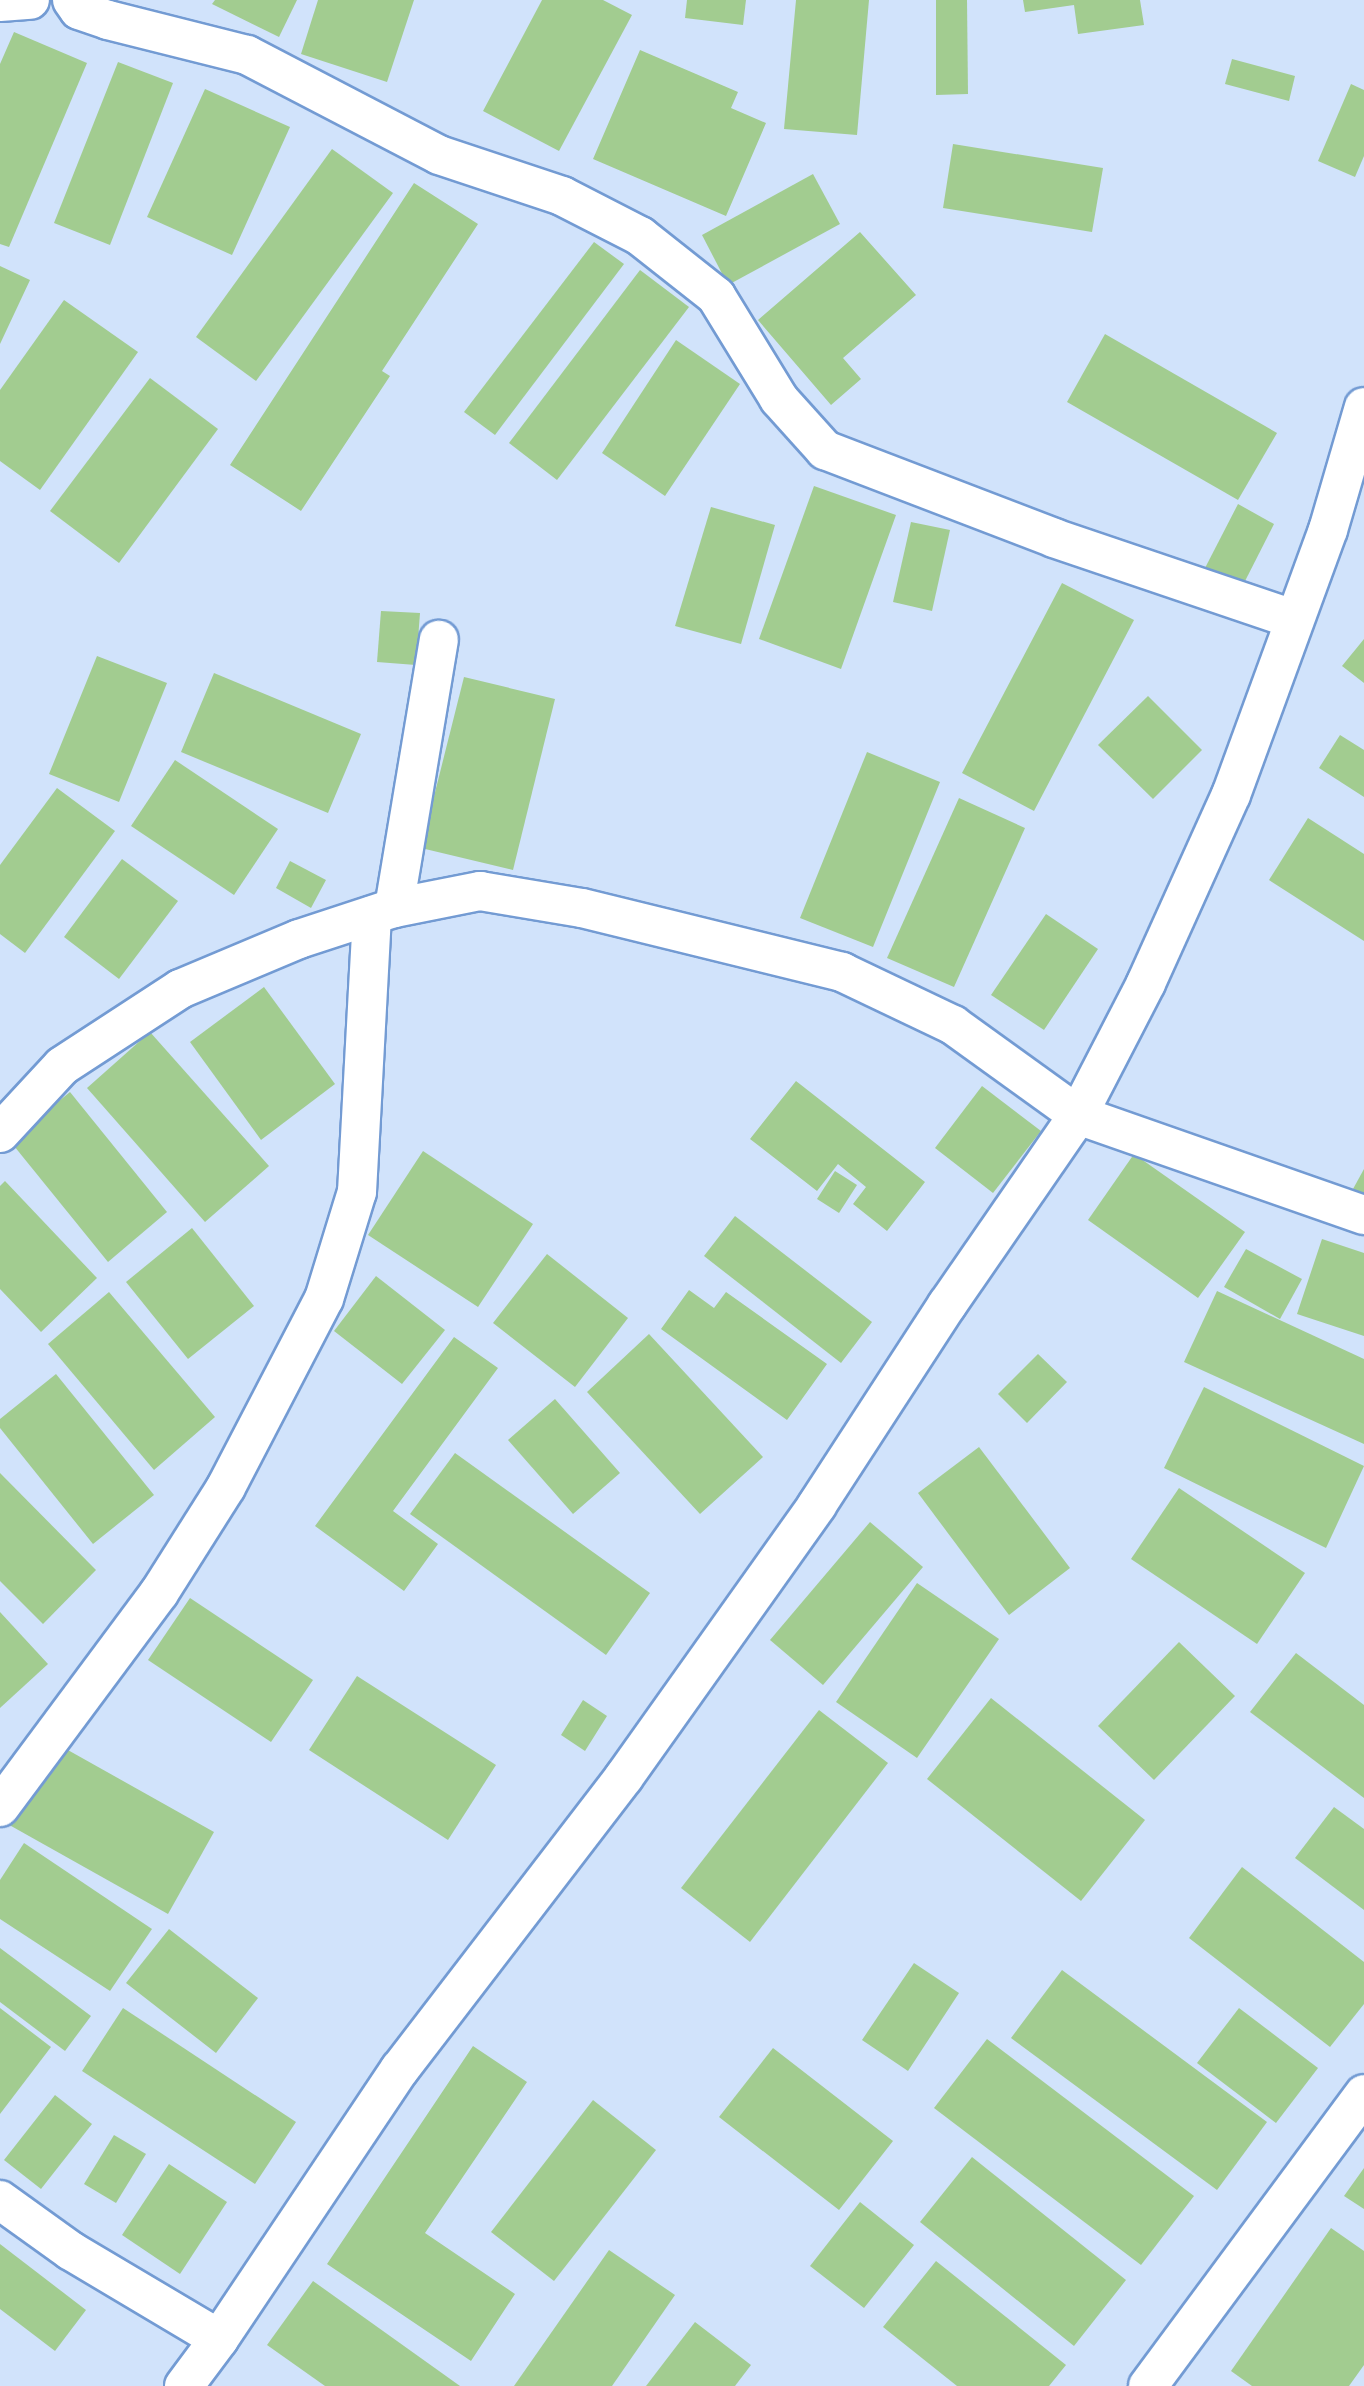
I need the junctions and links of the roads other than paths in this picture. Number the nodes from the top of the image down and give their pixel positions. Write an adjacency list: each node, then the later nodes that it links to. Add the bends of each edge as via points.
1 (30, 0): 3 (street)
2 (72, 0): 5 (street, via 79,10 108,20 247,55 439,155 562,196 640,236 716,296 779,399 825,450 1054,538)
3 (0, 2)
4 (1364, 407): 5 (street, via 1328,530)
5 (1293, 619): 8 (street, via 1231,795 1146,983)
6 (439, 640): 7 (street)
7 (383, 911): 8 (street, via 480,891 582,908 842,972 953,1025); 9 (street, via 299,939 180,989 62,1066); 11 (street, via 357,1192 324,1299 226,1487 159,1593)
8 (1078, 1115): 10 (street); 14 (street, via 817,1505 624,1777 400,2069)
9 (0, 1133)
10 (1364, 1215)
11 (0, 1807)
12 (1364, 2094): 16 (street)
13 (0, 2200): 14 (street, via 71,2251)
14 (219, 2339): 15 (street)
15 (184, 2386)
16 (1148, 2386)

